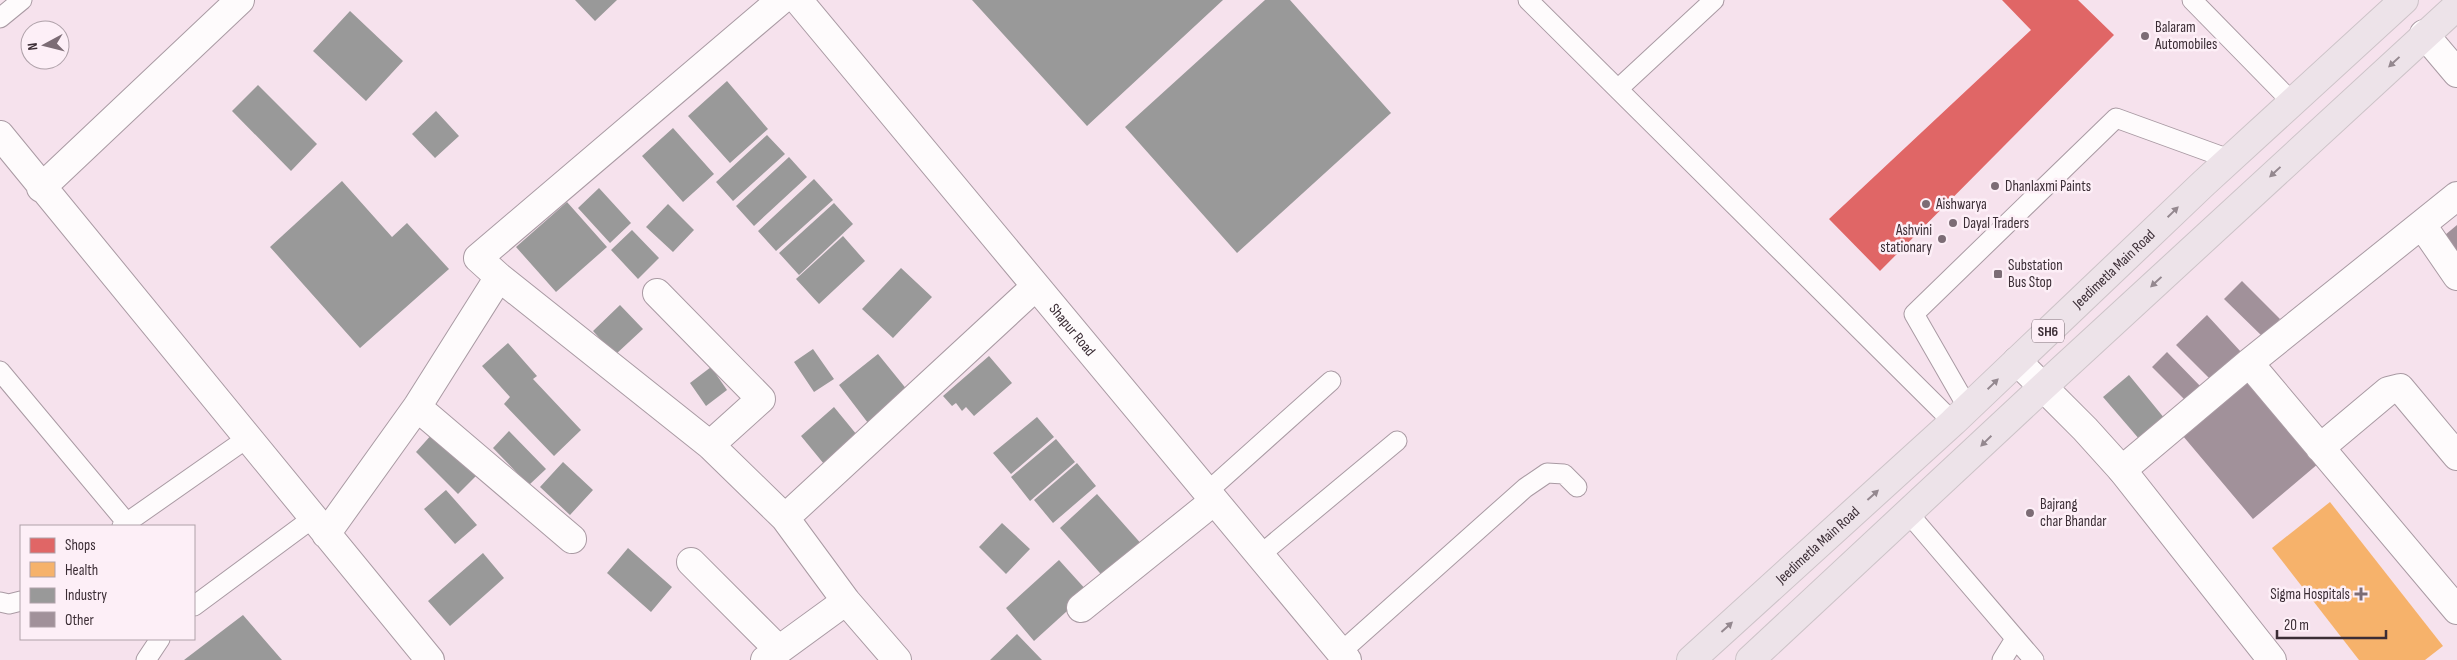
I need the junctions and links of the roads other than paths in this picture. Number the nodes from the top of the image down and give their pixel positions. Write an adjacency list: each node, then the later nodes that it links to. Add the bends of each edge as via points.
1 (22, 0): 10 (lane)
2 (240, 0): 17 (street)
3 (781, 0): 21 (street, via 478,258)
4 (798, 0): 22 (street, Shapur Road)
5 (1528, 0): 13 (lane)
6 (1714, 0): 13 (lane)
7 (2192, 0): 14 (lane)
8 (2404, 0): 14 (main road, Jeedimetla Main Road / SH6)
9 (2457, 6): 11 (main road, SH6)
10 (0, 18)
11 (2424, 34): 12 (street); 28 (main road, SH6, one-way to 28)
12 (2457, 73)
13 (1618, 89): 30 (lane)
14 (2291, 101): 16 (main road, Jeedimetla Main Road / SH6)
15 (0, 136): 17 (street)
16 (2229, 159): 24 (main road, Jeedimetla Main Road / SH6, one-way to 16); 30 (lane, via 2116,118 1914,314)
17 (41, 188): 31 (street)
18 (2457, 196): 19 (street)
19 (2422, 224): 20 (street); 25 (street)
20 (2457, 276)
21 (499, 277): 29 (street); 33 (street)
22 (1035, 287): 38 (street, Shapur Road); 40 (street)
23 (657, 293): 33 (street, via 761,399)
24 (2017, 361): 28 (street); 30 (main road, Jeedimetla Main Road / SH6, one-way to 24)
25 (2249, 363): 34 (street); 36 (street)
26 (0, 371): 41 (lane)
27 (1331, 381): 38 (lane)
28 (2043, 387): 36 (street); 39 (main road, SH6, one-way to 39)
29 (417, 407): 42 (street); 43 (street)
30 (1961, 415): 59 (main road, Jeedimetla Main Road / SH6, one-way to 30)
31 (249, 437): 41 (lane); 42 (street)
32 (1397, 441): 44 (lane)
33 (710, 445): 40 (street)
34 (2320, 448): 35 (street, via 2388,391 2400,388); 51 (street)
35 (2457, 456)
36 (2122, 470): 63 (street)
37 (1577, 487): 55 (lane, via 1564,474 1547,472 1525,488)
38 (1210, 496): 44 (street, Shapur Road); 50 (street)
39 (1909, 514): 52 (lane); 60 (main road, SH6)
40 (785, 518): 47 (street)
41 (124, 524)
42 (320, 526): 49 (lane); 57 (street)
43 (572, 539)
44 (1260, 555): 55 (street, Shapur Road)
45 (691, 562): 54 (street)
46 (20, 601): 48 (lane)
47 (846, 601): 54 (street); 58 (street)
48 (0, 602)
49 (195, 605)
50 (1081, 608)
51 (2457, 610)
52 (2015, 639): 61 (lane); 62 (lane)
53 (159, 640): 56 (lane)
54 (772, 655)
55 (1344, 656)
56 (146, 660)
57 (430, 660)
58 (897, 660)
59 (1691, 660)
60 (1750, 660)
61 (2002, 660)
62 (2034, 660)
63 (2272, 660)

